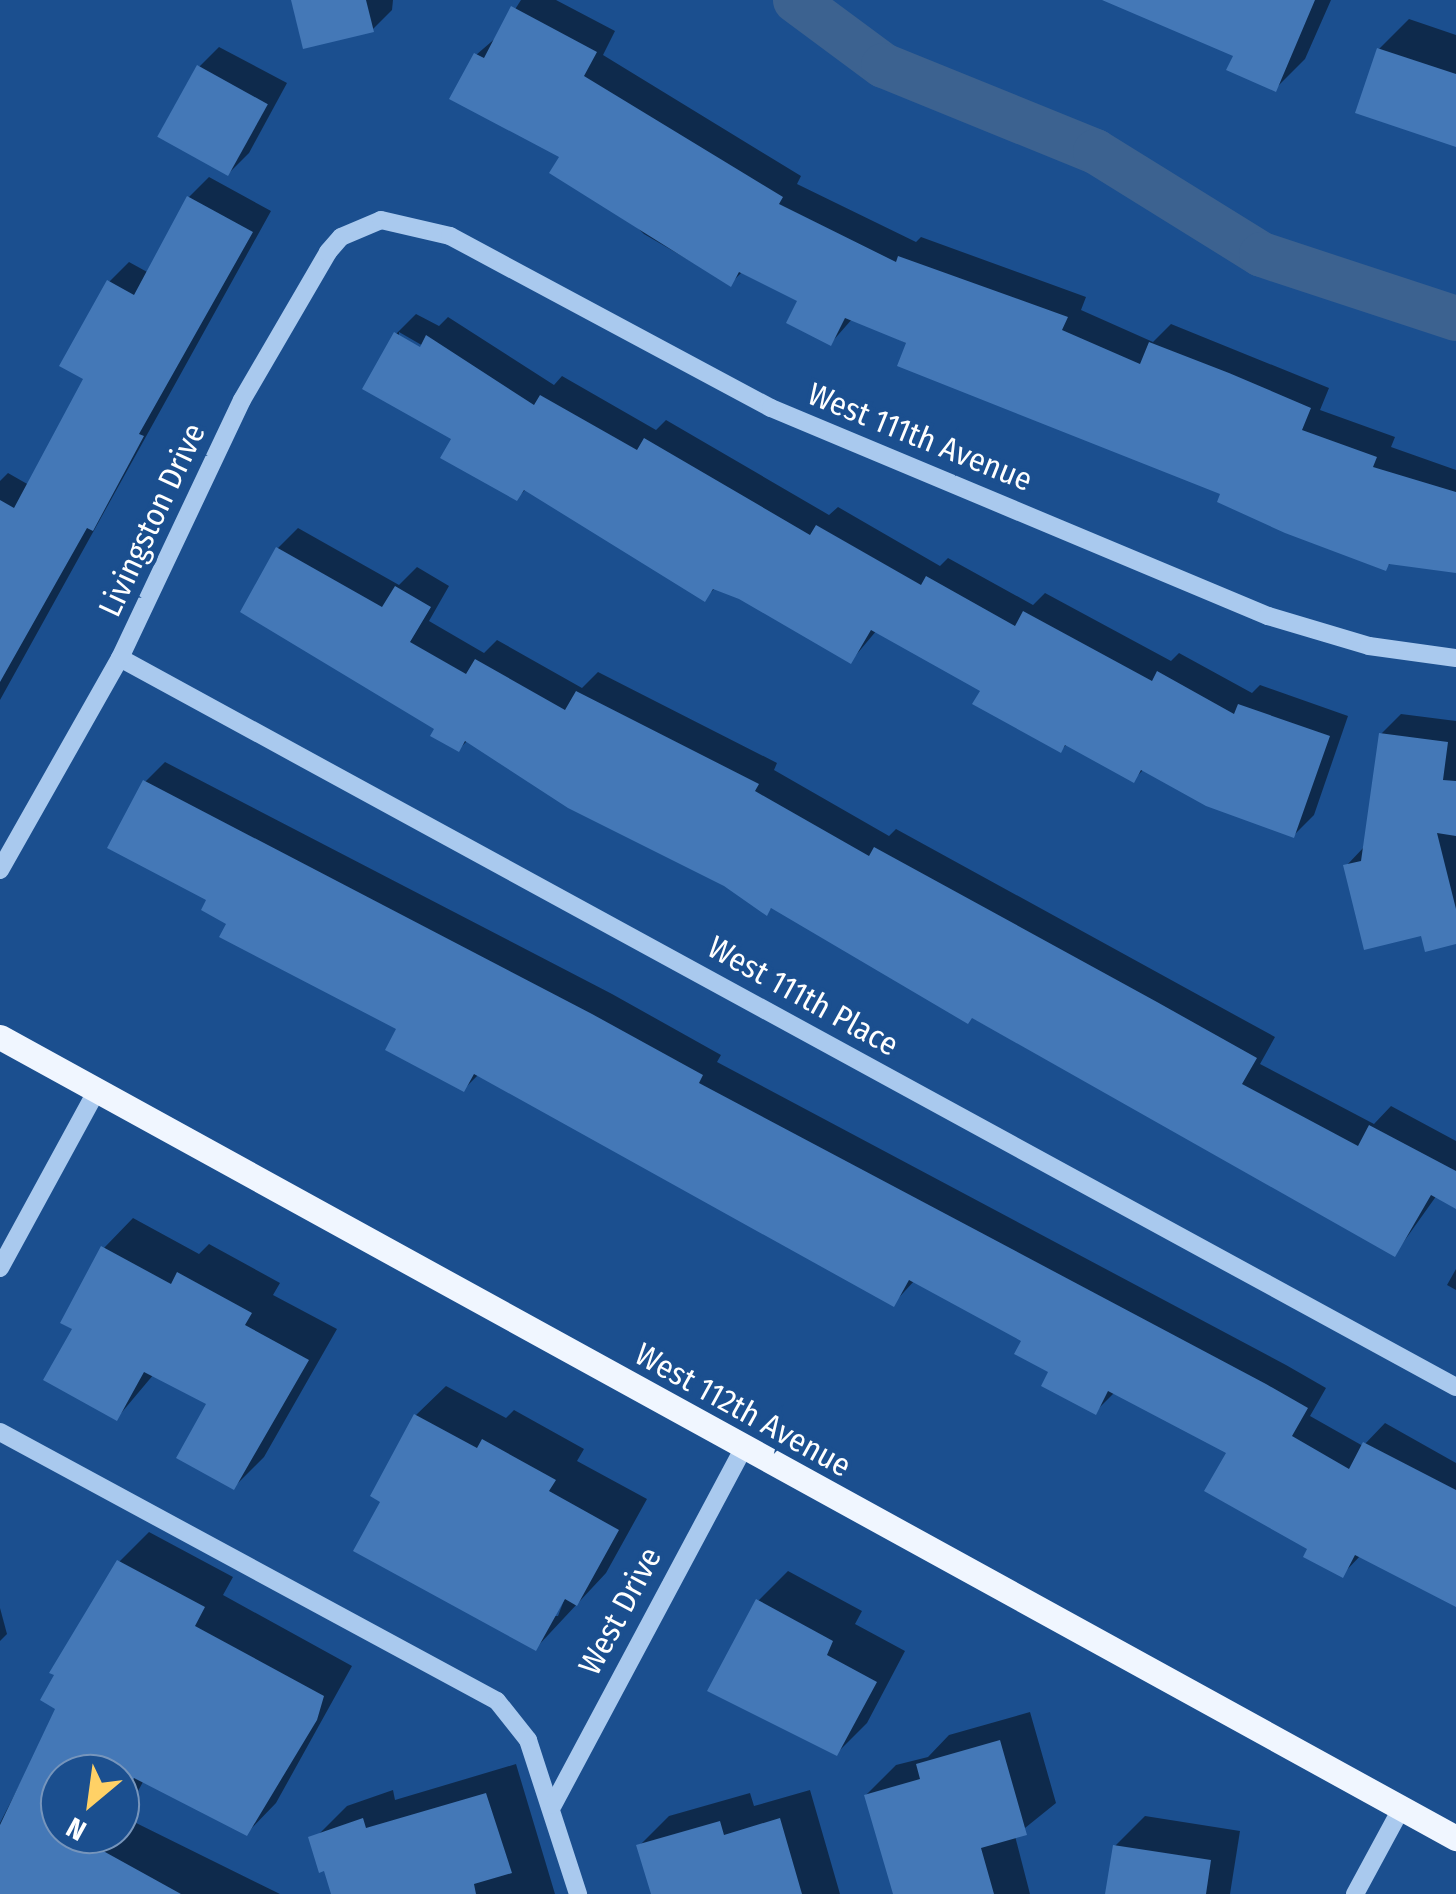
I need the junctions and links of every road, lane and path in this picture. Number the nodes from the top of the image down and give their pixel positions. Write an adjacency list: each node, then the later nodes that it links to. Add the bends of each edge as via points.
1 (381, 220): 2 (street, Livingston Drive, via 359,227 328,252 242,400); 3 (street, West 111th Avenue, via 450,236 771,408 1268,616 1369,646)
2 (120, 658): 4 (street, Livingston Drive); 8 (street, West 111th Place)
3 (1456, 658)
4 (0, 870)
5 (0, 1036): 6 (main road, West 112th Avenue)
6 (96, 1092): 7 (street); 10 (main road, West 112th Avenue)
7 (0, 1268)
8 (1456, 1387)
9 (0, 1432): 11 (street, via 471,1682 514,1718)
10 (744, 1447): 11 (street, West Drive); 12 (main road, West 112th Avenue)
11 (553, 1805): 14 (street)
12 (1402, 1808): 13 (main road, West 112th Avenue); 15 (street)
13 (1456, 1838)
14 (578, 1894)
15 (1355, 1894)

